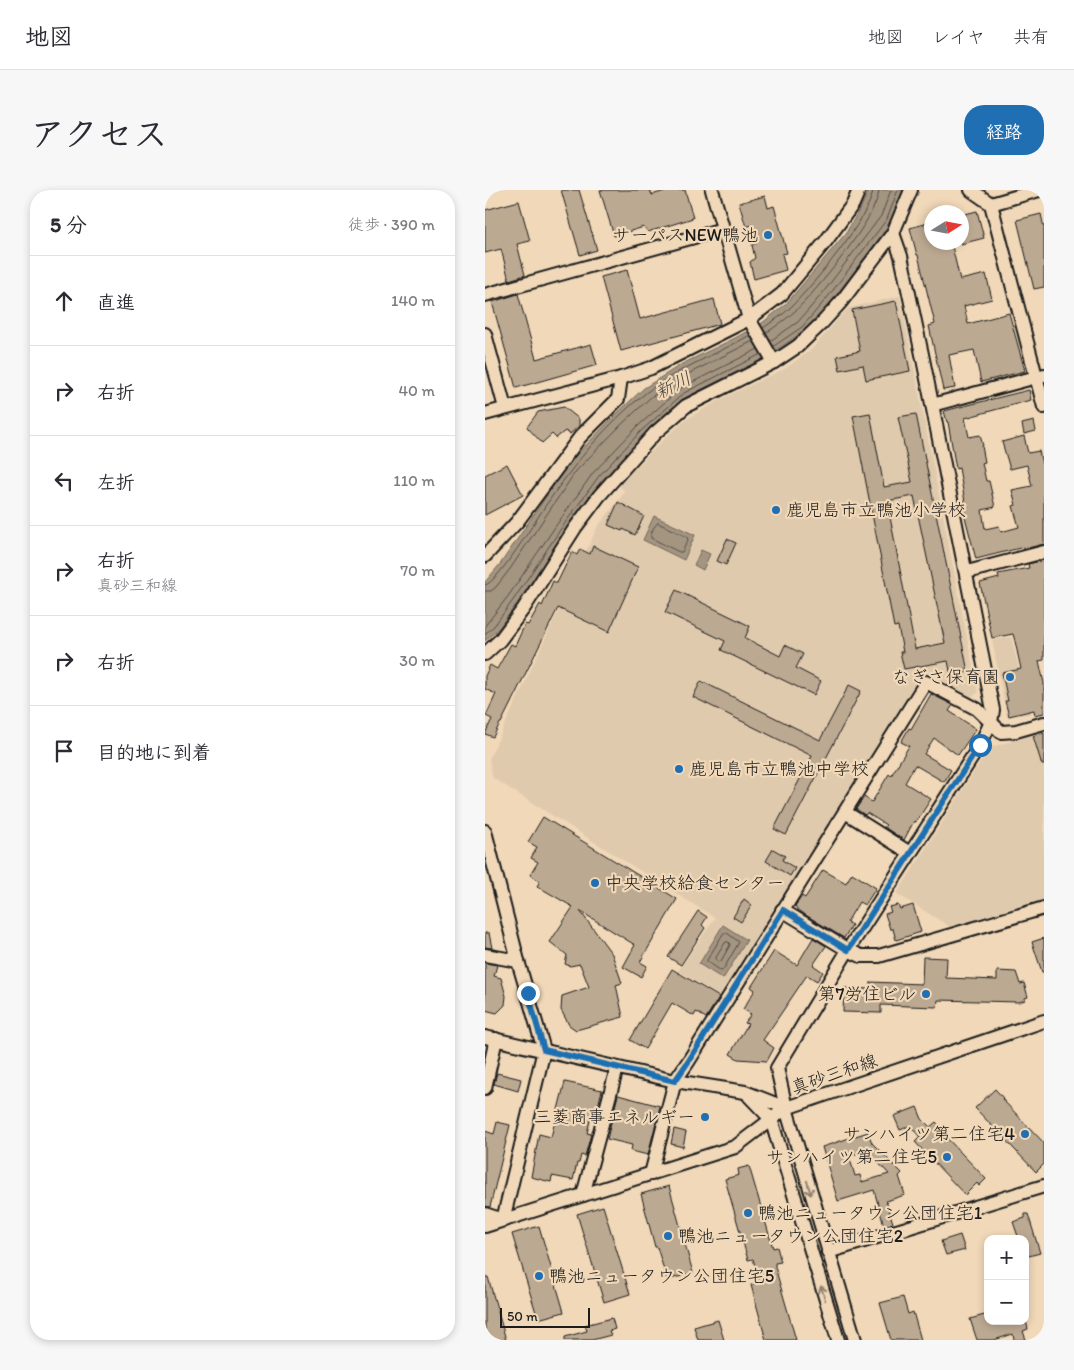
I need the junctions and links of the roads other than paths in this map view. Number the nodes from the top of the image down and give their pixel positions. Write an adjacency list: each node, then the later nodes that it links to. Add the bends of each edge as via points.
1 (713, 190): 7 (street)
2 (859, 190): 10 (street, via 853,204 783,294)
3 (911, 190): 8 (street)
4 (971, 190): 6 (street)
5 (1039, 190): 6 (street)
6 (991, 204): 13 (street)
7 (723, 229): 9 (street); 10 (street)
8 (893, 233): 12 (street, via 823,323 798,346); 15 (street, via 901,256)
9 (485, 295)
10 (750, 322): 12 (street); 14 (street, via 651,368)
11 (485, 334): 17 (street)
12 (773, 359): 22 (street, via 686,406 655,433 599,496 525,608)
13 (1040, 376): 15 (street); 16 (street)
14 (621, 378): 17 (street); 20 (street, via 618,399 580,437 517,522)
15 (932, 405): 21 (street)
16 (1044, 407)
17 (505, 408): 18 (street)
18 (485, 414)
19 (1044, 552): 21 (street)
20 (485, 556)
21 (967, 572): 23 (street, via 992,698)
22 (485, 654)
23 (991, 722): 24 (street, via 1001,732); 25 (street, via 977,709 926,682); 27 (street, via 980,745)
24 (1044, 723)
25 (845, 812): 27 (street); 30 (street)
26 (485, 831): 28 (street)
27 (910, 853): 31 (street)
28 (489, 861): 33 (street)
29 (1044, 908): 31 (street, via 879,956 861,956)
30 (783, 910): 31 (street); 38 (street)
31 (848, 950): 41 (street, via 777,1068)
32 (485, 955): 33 (street)
33 (518, 961): 36 (street)
34 (1044, 1021): 41 (street, 真砂三和線)
35 (491, 1038): 36 (street, 真砂三和線); 39 (street)
36 (544, 1050): 37 (street, 真砂三和線); 47 (street)
37 (617, 1068): 38 (street, 真砂三和線); 45 (street)
38 (675, 1081): 40 (street, 真砂三和線); 43 (street)
39 (485, 1088)
40 (745, 1092): 41 (street, 真砂三和線); 42 (street)
41 (786, 1108): 42 (street); 49 (street, one-way to 49)
42 (771, 1119): 43 (street, via 735,1147); 50 (street, one-way to 42)
43 (651, 1174): 45 (street)
44 (1044, 1186): 49 (street)
45 (583, 1195): 47 (street)
46 (485, 1214): 47 (street)
47 (503, 1220): 48 (street)
48 (485, 1226)
49 (828, 1252): 51 (street)
50 (837, 1340)
51 (855, 1340)

